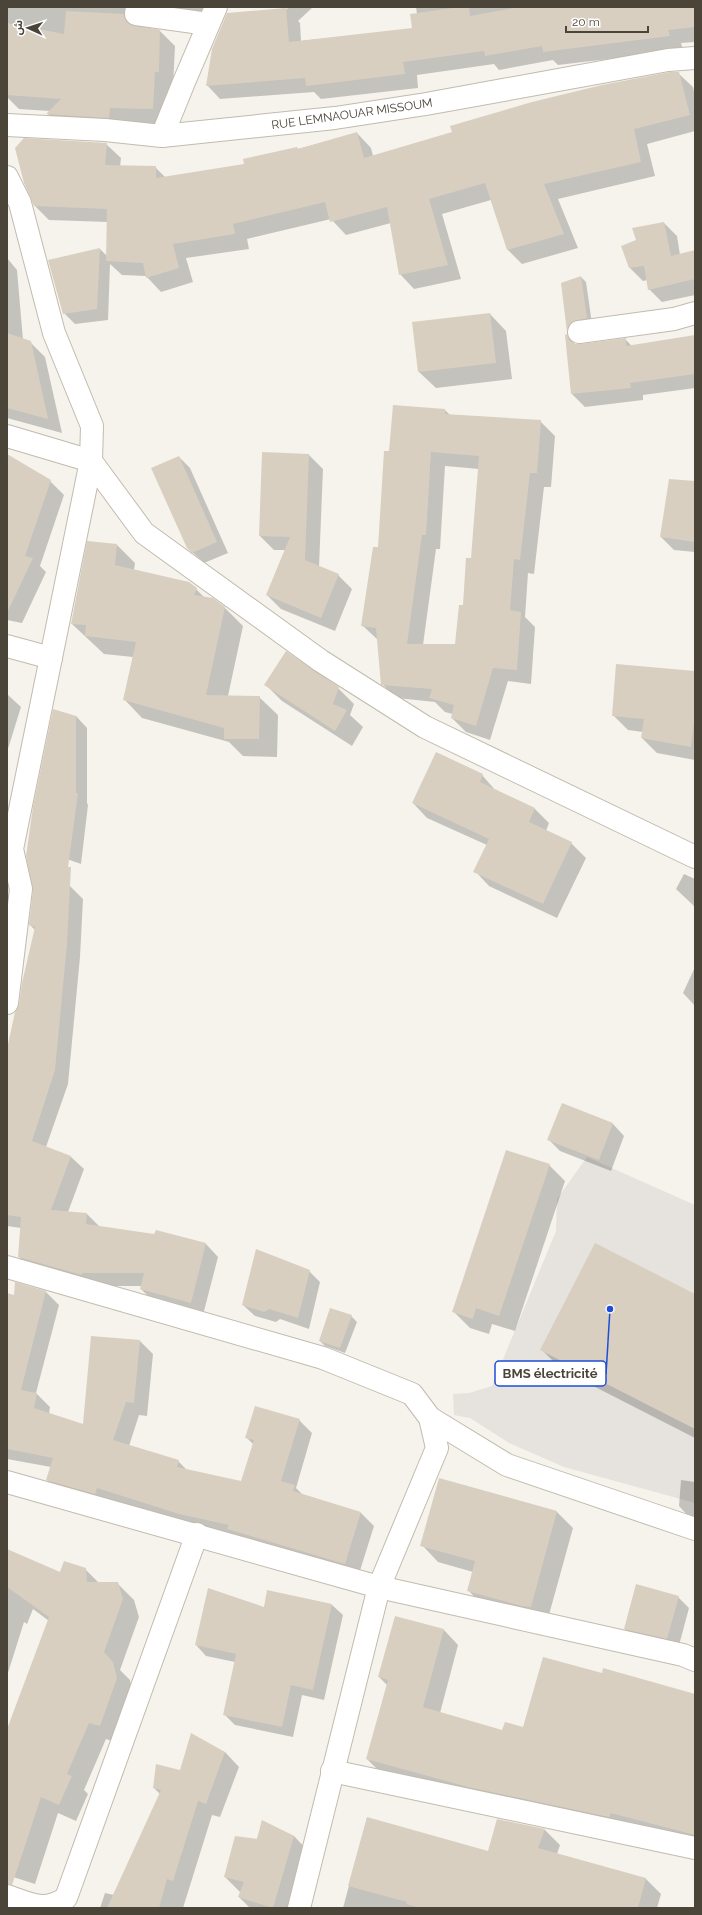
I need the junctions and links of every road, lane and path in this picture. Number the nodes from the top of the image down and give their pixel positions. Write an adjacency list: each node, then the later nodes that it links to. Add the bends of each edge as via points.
1 (137, 7): 2 (street, via 136,14)
2 (212, 16): 5 (street)
3 (695, 58): 5 (street, RUE LEMNAOUAR MISSOUM, via 668,60 404,108 335,118)
4 (7, 125): 5 (street, RUE LEMNAOUAR MISSOUM)
5 (162, 136)
6 (7, 177): 10 (street, via 20,203 54,333 92,426)
7 (695, 313): 8 (street, via 674,319)
8 (579, 332)
9 (7, 436): 10 (street)
10 (91, 461): 12 (street); 14 (street, via 144,533 321,661 425,727)
11 (7, 646): 12 (street)
12 (51, 658): 13 (street)
13 (10, 848): 15 (street, via 21,889)
14 (695, 857)
15 (7, 1003)
16 (7, 1267): 17 (street, via 323,1358 412,1394)
17 (430, 1418): 19 (street, via 507,1465); 21 (street, via 437,1448)
18 (7, 1482): 20 (street)
19 (695, 1528)
20 (197, 1534): 21 (street); 25 (street, via 66,1898 54,1906 38,1906)
21 (379, 1587): 22 (street, via 683,1655); 23 (street)
22 (695, 1660)
23 (332, 1771): 24 (street); 26 (street)
24 (695, 1848)
25 (7, 1896)
26 (299, 1908)

